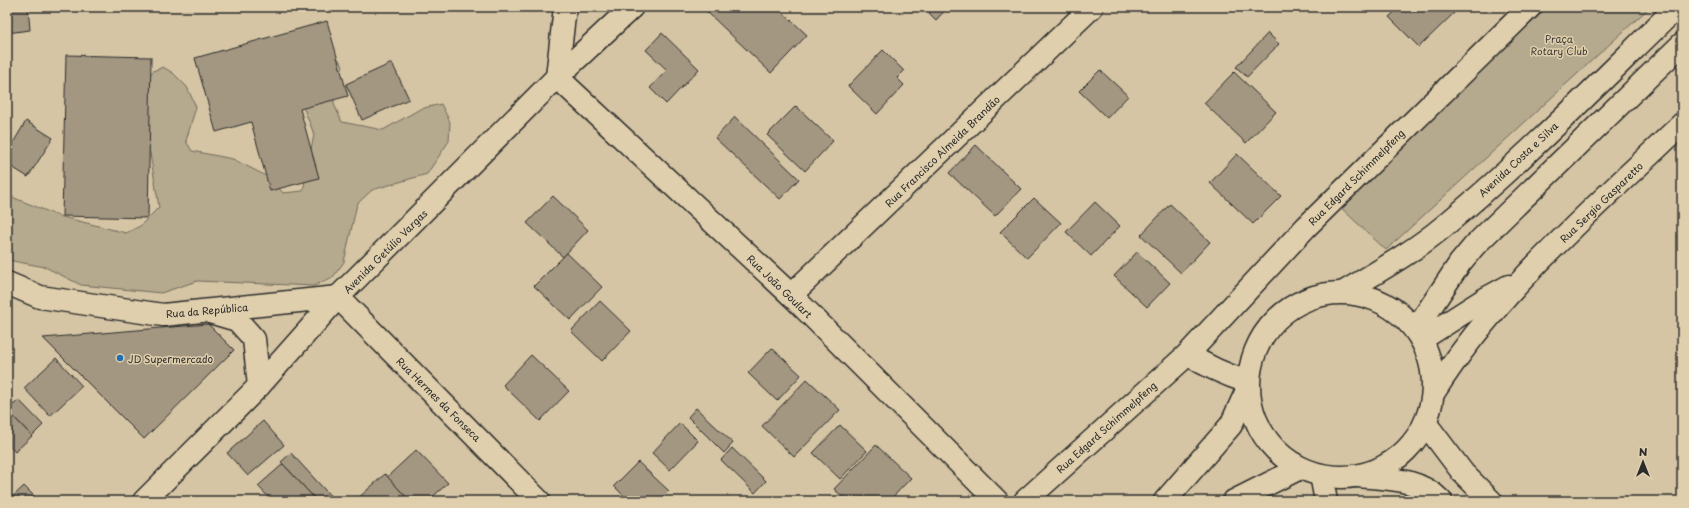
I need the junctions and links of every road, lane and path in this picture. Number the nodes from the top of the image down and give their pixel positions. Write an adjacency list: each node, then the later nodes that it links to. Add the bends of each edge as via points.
1 (564, 7): 7 (street)
2 (632, 7): 7 (street, Avenida Getúlio Vargas)
3 (1092, 7): 12 (street, Rua Francisco Almeida Brandão)
4 (1530, 7): 16 (street, Rua Edgard Schimmelpfeng, via 1306,227)
5 (1678, 7): 11 (street, Avenida Costa e Silva, via 1523,156 1442,228 1392,264)
6 (1682, 44): 15 (street, via 1475,245 1460,263)
7 (557, 77): 12 (street, Rua João Goulart); 13 (street, Avenida Getúlio Vargas)
8 (1682, 124): 9 (street, Rua Sergio Gasparetto)
9 (1521, 280): 15 (street, Rua Sergio Gasparetto); 19 (street, Rua Sergio Gasparetto, via 1454,361)
10 (7, 283): 14 (street, Rua da República, via 40,297 163,315)
11 (1344, 292): 15 (street, Avenida Costa e Silva, via 1364,295 1384,303 1401,314); 17 (street, Avenida Costa e Silva, via 1327,293 1297,304 1272,324 1255,351)
12 (791, 295): 26 (street, Rua João Goulart)
13 (338, 297): 14 (street, Rua da República); 18 (street, Avenida Getúlio Vargas); 25 (street, Rua Hermes da Fonseca)
14 (206, 311): 18 (street, via 237,320 254,339)
15 (1419, 334): 19 (street, Avenida Costa e Silva, via 1432,364)
16 (1188, 354): 17 (street, via 1205,366); 27 (street, Rua Edgard Schimmelpfeng)
17 (1248, 385): 21 (street, Avenida Costa e Silva, via 1256,421 1274,448); 28 (street, Avenida Costa e Silva, via 1231,425)
18 (259, 386): 24 (street, Avenida Getúlio Vargas)
19 (1434, 392): 20 (street, Avenida Costa e Silva)
20 (1426, 424): 23 (street, Avenida Costa e Silva, via 1398,458); 32 (street, via 1463,473)
21 (1300, 468): 22 (street, Avenida Costa e Silva); 29 (street)
22 (1322, 475): 23 (street, Avenida Costa e Silva); 30 (street)
23 (1358, 476): 31 (street, via 1412,482 1435,494)
24 (144, 501)
25 (539, 501)
26 (997, 501)
27 (1025, 501)
28 (1165, 501)
29 (1234, 501)
30 (1326, 501)
31 (1442, 501)
32 (1491, 501)

